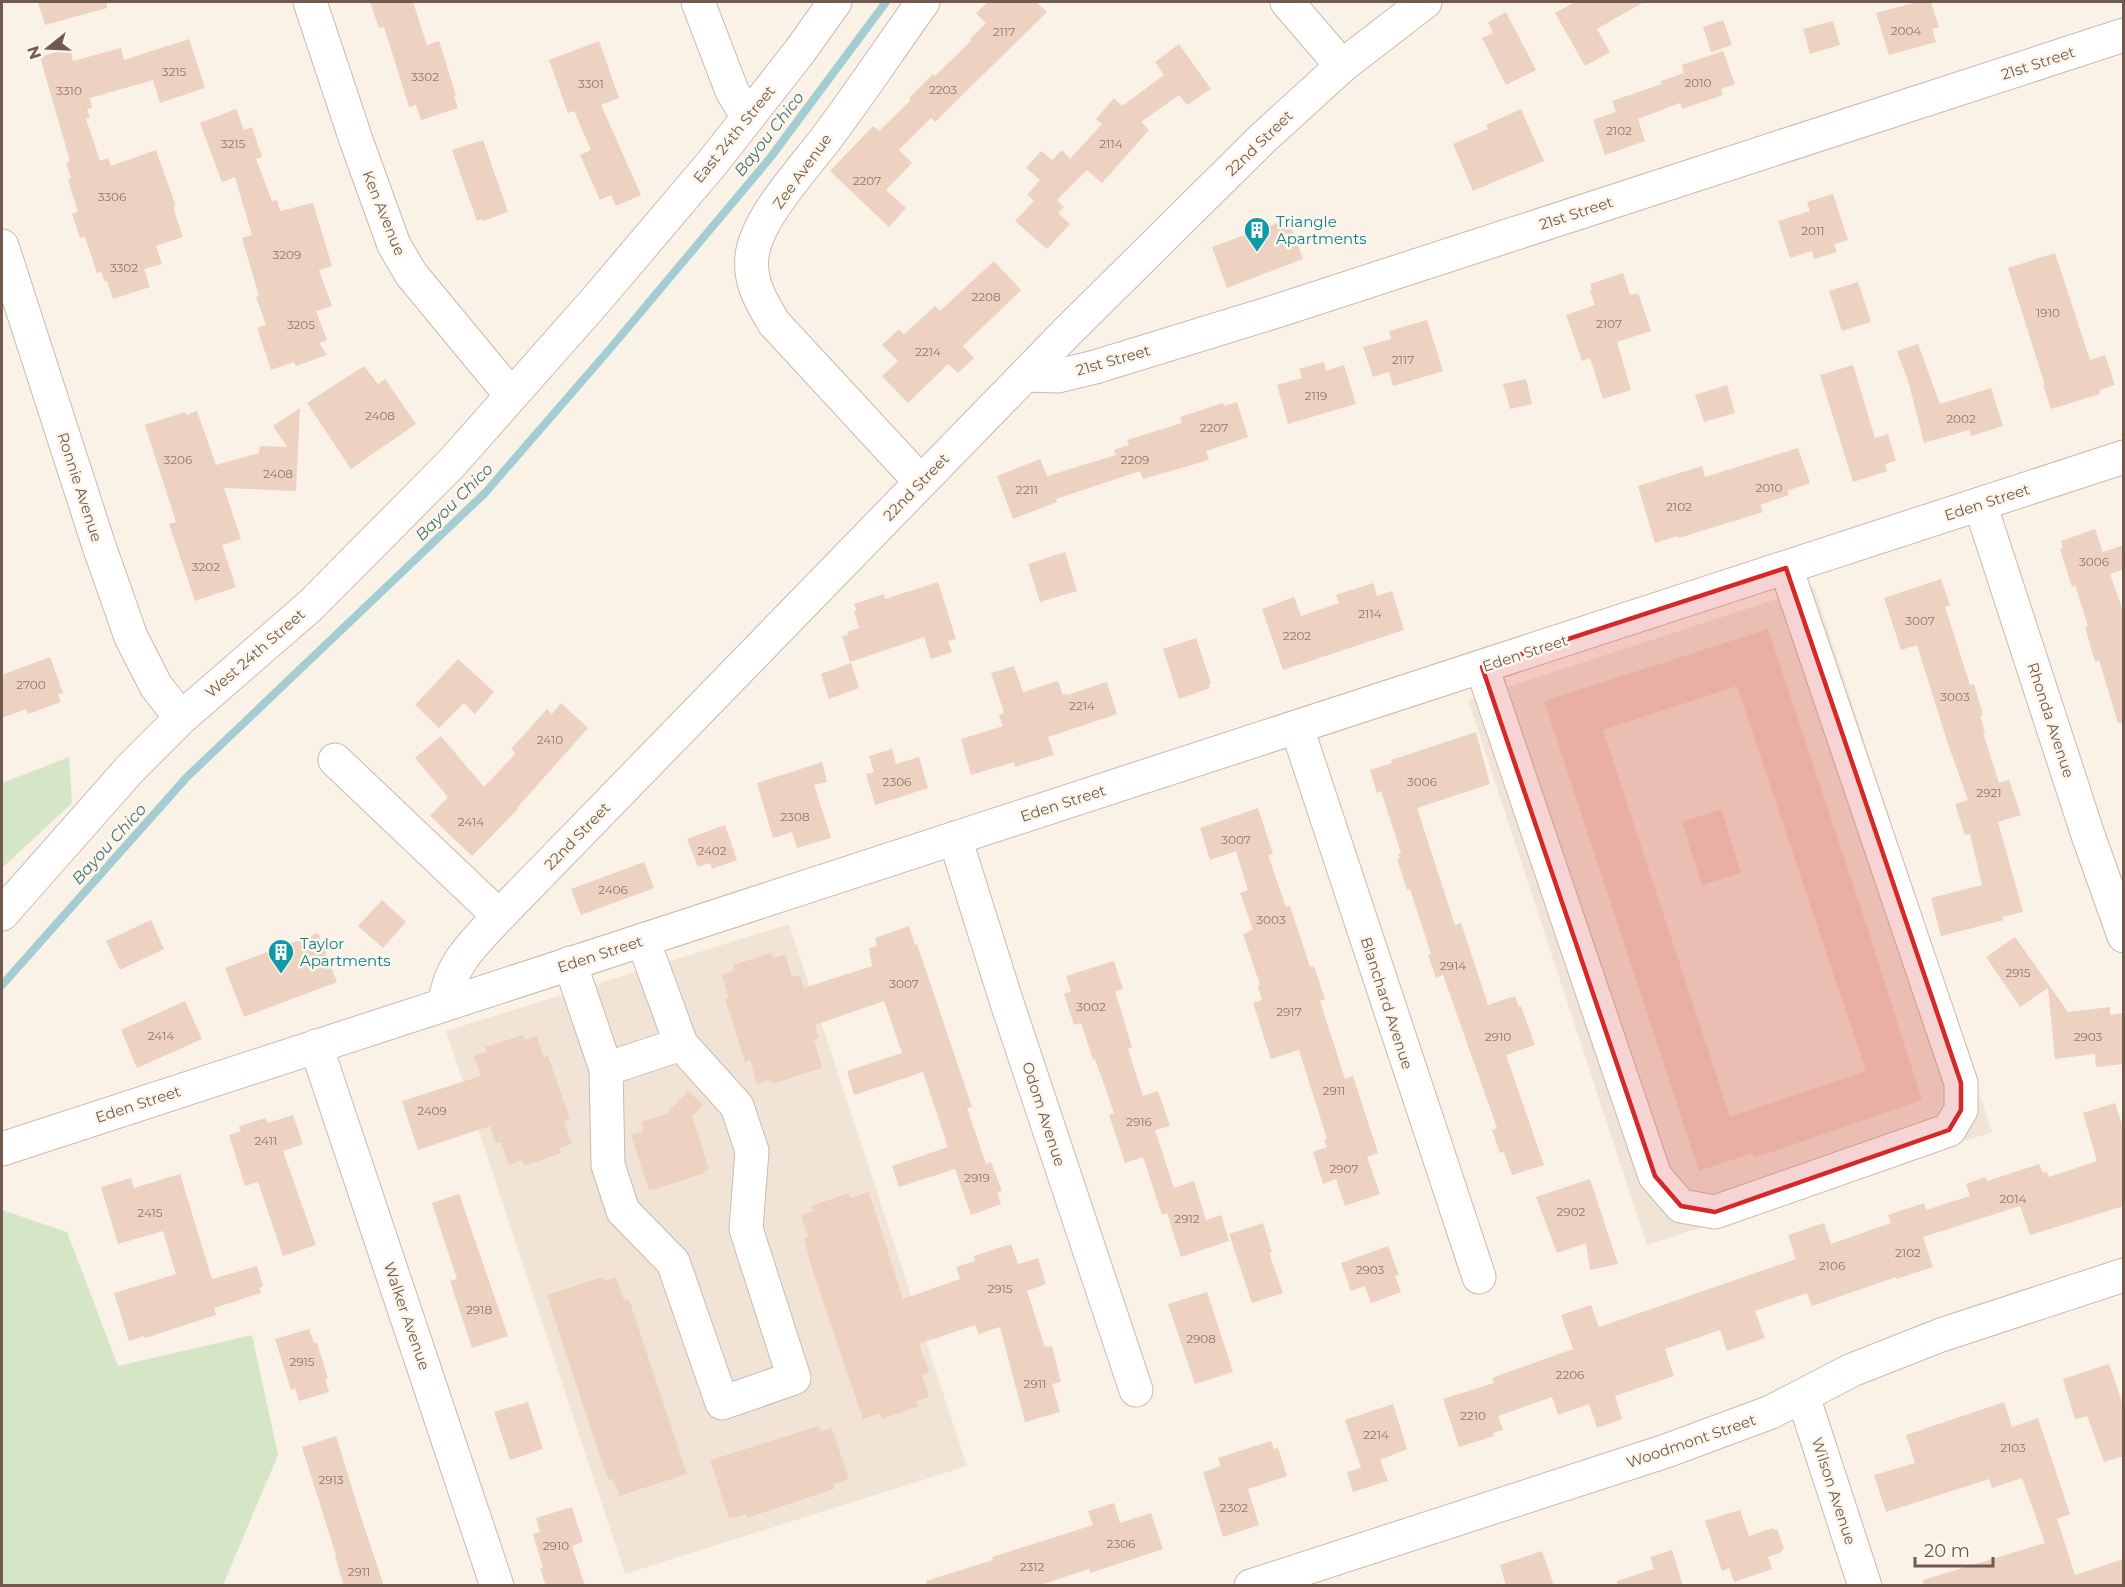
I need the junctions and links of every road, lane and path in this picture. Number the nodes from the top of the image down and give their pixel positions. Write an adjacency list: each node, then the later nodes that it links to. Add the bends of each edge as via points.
1 (310, 2): 12 (street, Ken Avenue, via 394,245 411,274)
2 (698, 2): 9 (street, via 732,91)
3 (835, 2): 9 (street, East 24th Street)
4 (922, 2): 14 (street, Zee Avenue, via 783,193 758,234 751,273 757,294 774,323)
5 (1287, 2): 8 (street)
6 (1425, 2): 8 (street, 22nd Street)
7 (2124, 35): 11 (street, 21st Street, via 1280,310 1095,367 1058,376)
8 (1342, 66): 11 (street, 22nd Street, via 1263,138)
9 (748, 117): 12 (street, East 24th Street, via 628,262)
10 (2, 246): 18 (street, Ronnie Avenue, via 131,637 156,686)
11 (1026, 375): 14 (street, 22nd Street)
12 (511, 394): 18 (street, West 24th Street, via 451,464 310,606)
13 (2124, 457): 15 (street, Eden Street)
14 (921, 482): 23 (street, 22nd Street)
15 (1980, 504): 16 (street, Eden Street); 24 (street, Rhonda Avenue)
16 (1786, 568): 17 (street, Eden Street); 17 (street, via 1961,1083 1961,1110 1949,1130 1715,1212 1681,1206 1655,1176)
17 (1482, 667): 19 (street, Eden Street)
18 (180, 718): 22 (street, West 24th Street)
19 (1297, 728): 21 (street, Eden Street); 33 (street, Blanchard Avenue)
20 (335, 760): 23 (street)
21 (956, 838): 25 (street, Eden Street); 34 (street, Odom Avenue)
22 (2, 915)
23 (499, 916): 27 (street, 22nd Street, via 461,957)
24 (2124, 936)
25 (643, 940): 26 (street, Eden Street); 28 (street)
26 (570, 963): 27 (street, Eden Street); 30 (street)
27 (445, 1004): 29 (street, Eden Street)
28 (681, 1044): 30 (street); 30 (street, via 737,1106 752,1151 746,1229 794,1378 722,1403 673,1262 624,1211 608,1166)
29 (316, 1046): 31 (street, Eden Street); 36 (street, Walker Avenue)
30 (606, 1069)
31 (2, 1149)
32 (2124, 1275): 35 (street, Woodmont Street, via 1941,1335 1852,1370)
33 (1479, 1277)
34 (1136, 1390)
35 (1803, 1396): 37 (street, Woodmont Street, via 1666,1451); 38 (street, Wilson Avenue)
36 (497, 1586)
37 (1251, 1586)
38 (1865, 1586)

